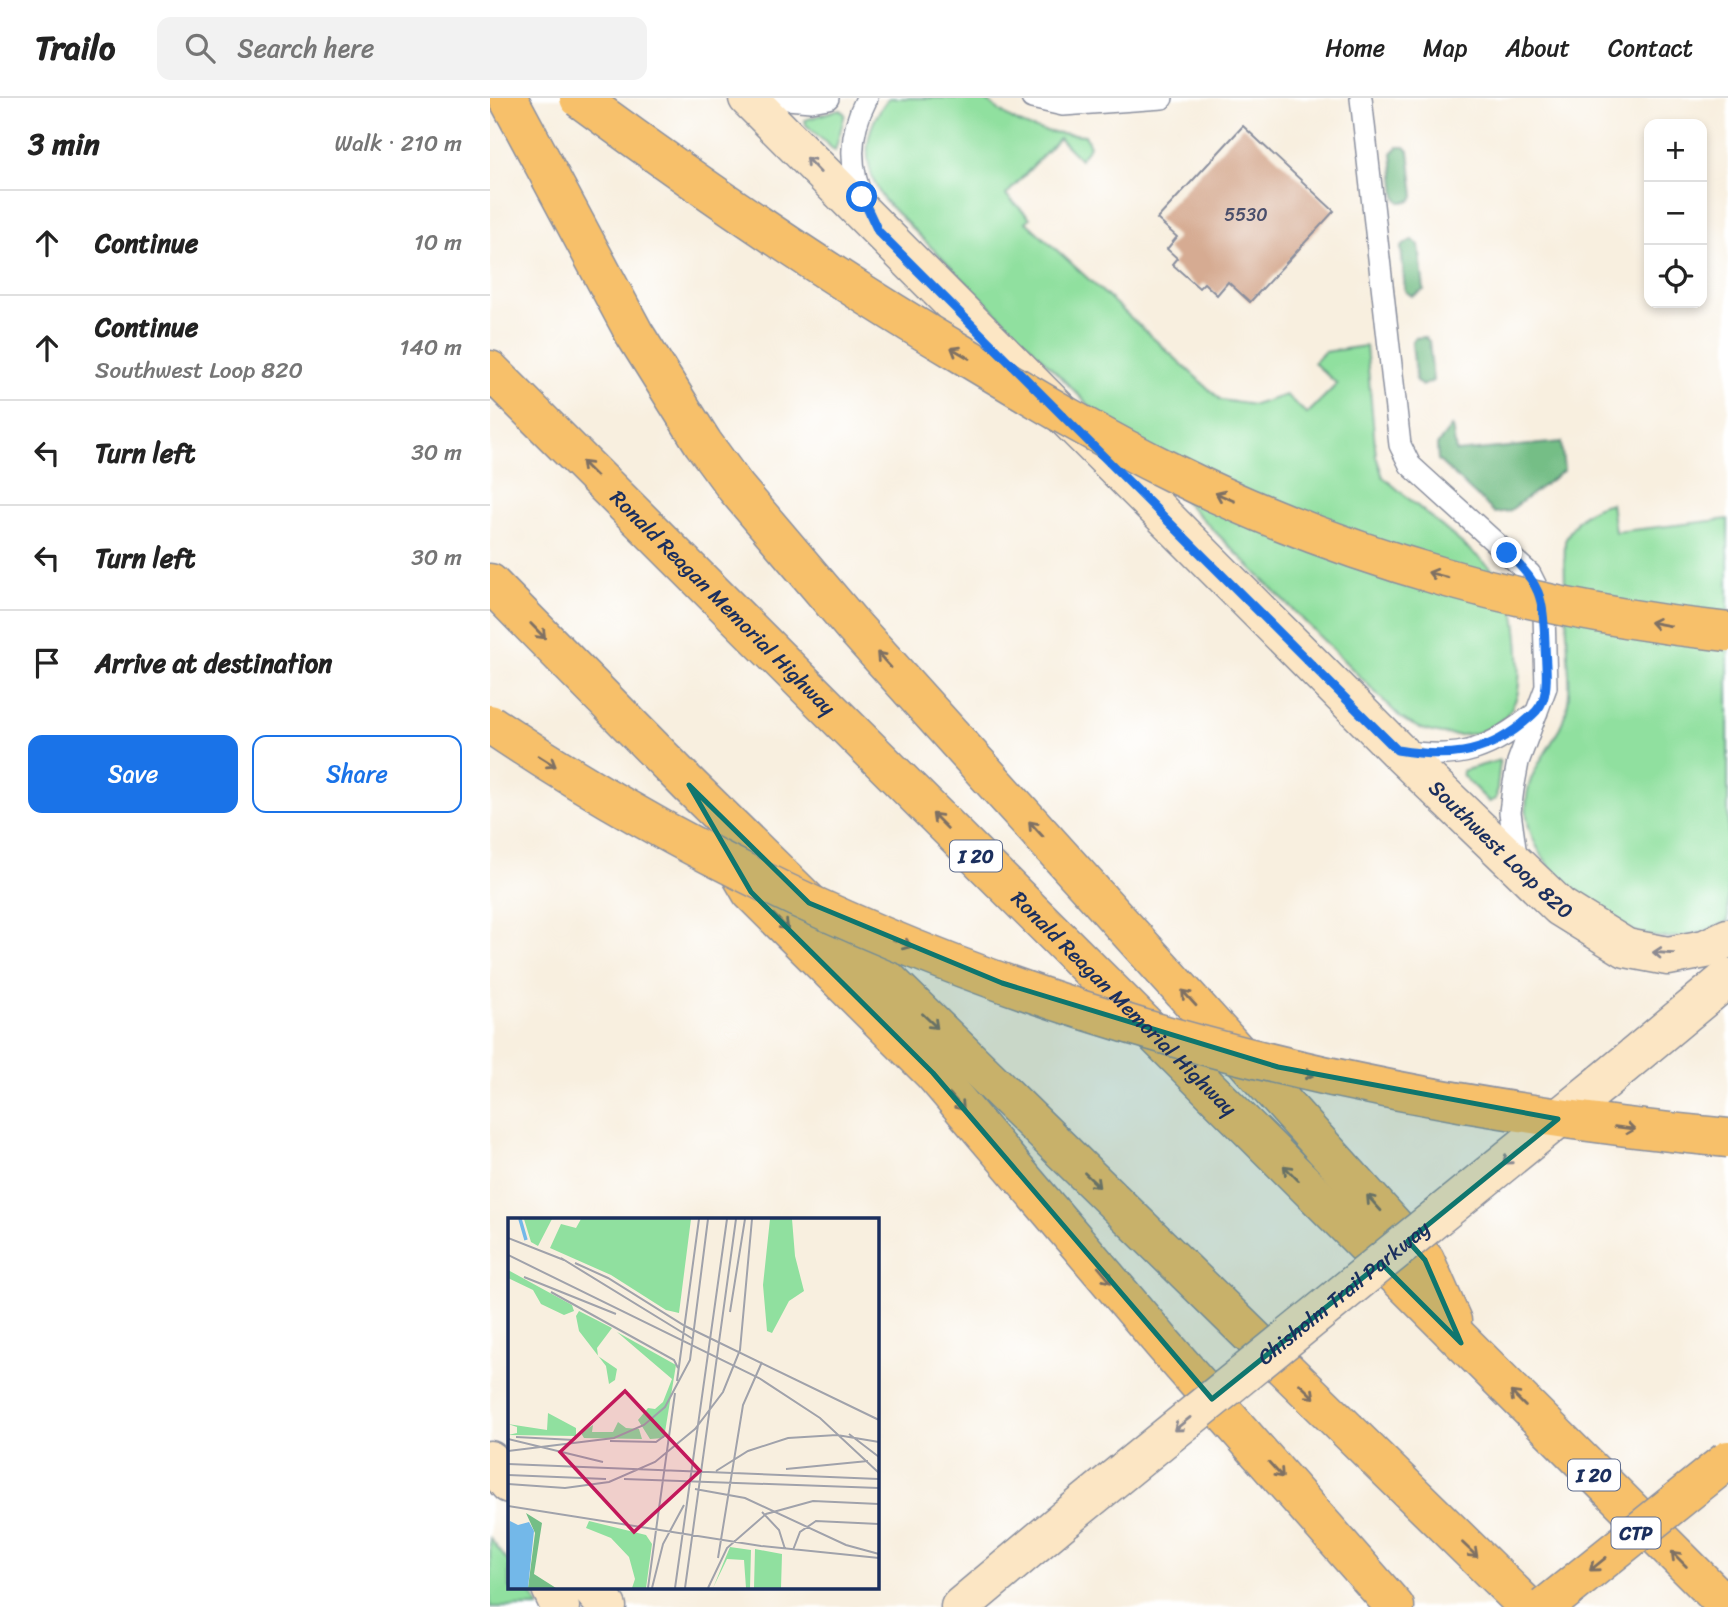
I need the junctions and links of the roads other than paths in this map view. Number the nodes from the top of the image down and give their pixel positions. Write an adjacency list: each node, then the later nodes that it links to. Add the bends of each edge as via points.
1 (508, 98): 22 (highway, one-way to 1, via 1425,1260 862,637 736,488 634,334)
2 (579, 98): 13 (highway, one-way to 2, bridge, via 1595,612 1430,573 1340,543 1173,473 1085,427 876,303 759,228)
3 (748, 98): 10 (main road, Southwest Loop 820, one-way to 3)
4 (775, 98): 5 (lane)
5 (828, 98)
6 (867, 98): 10 (lane, via 855,129 853,173)
7 (1032, 98): 8 (lane, via 1063,105)
8 (1162, 98)
9 (1362, 98): 14 (lane, via 1400,444 1410,465 1530,574 1544,613 1546,687)
10 (878, 231): 16 (main road, Southwest Loop 820)
11 (490, 370): 22 (highway, Ronald Reagan Memorial Highway / I 20, one-way to 11)
12 (490, 583): 17 (highway, one-way to 17)
13 (1728, 632)
14 (1538, 710): 16 (lane, via 1511,733 1477,750 1431,755); 18 (lane, via 1513,789 1512,836)
15 (490, 724): 21 (highway, one-way to 21, bridge, via 611,801 708,855 915,949 1083,1011 1203,1048 1359,1085 1526,1115)
16 (1397, 750): 18 (main road, Southwest Loop 820)
17 (689, 785): 29 (highway, one-way to 29, via 751,892 933,1073); 30 (highway, one-way to 30)
18 (1518, 869): 19 (main road, Southwest Loop 820, one-way to 18, via 1705,949 1668,956 1626,948 1560,907)
19 (1728, 937)
20 (1728, 978): 28 (main road, Chisholm Trail Parkway, one-way to 28, bridge)
21 (1728, 1138)
22 (1461, 1343): 32 (highway, Ronald Reagan Memorial Highway / I 20, one-way to 22)
23 (1728, 1461): 31 (highway, CTP, one-way to 31, bridge)
24 (552, 1590): 26 (main road)
25 (593, 1590): 27 (main road)
26 (560, 1607)
27 (607, 1607)
28 (960, 1607)
29 (1395, 1607)
30 (1528, 1607)
31 (1545, 1607)
32 (1728, 1607)

